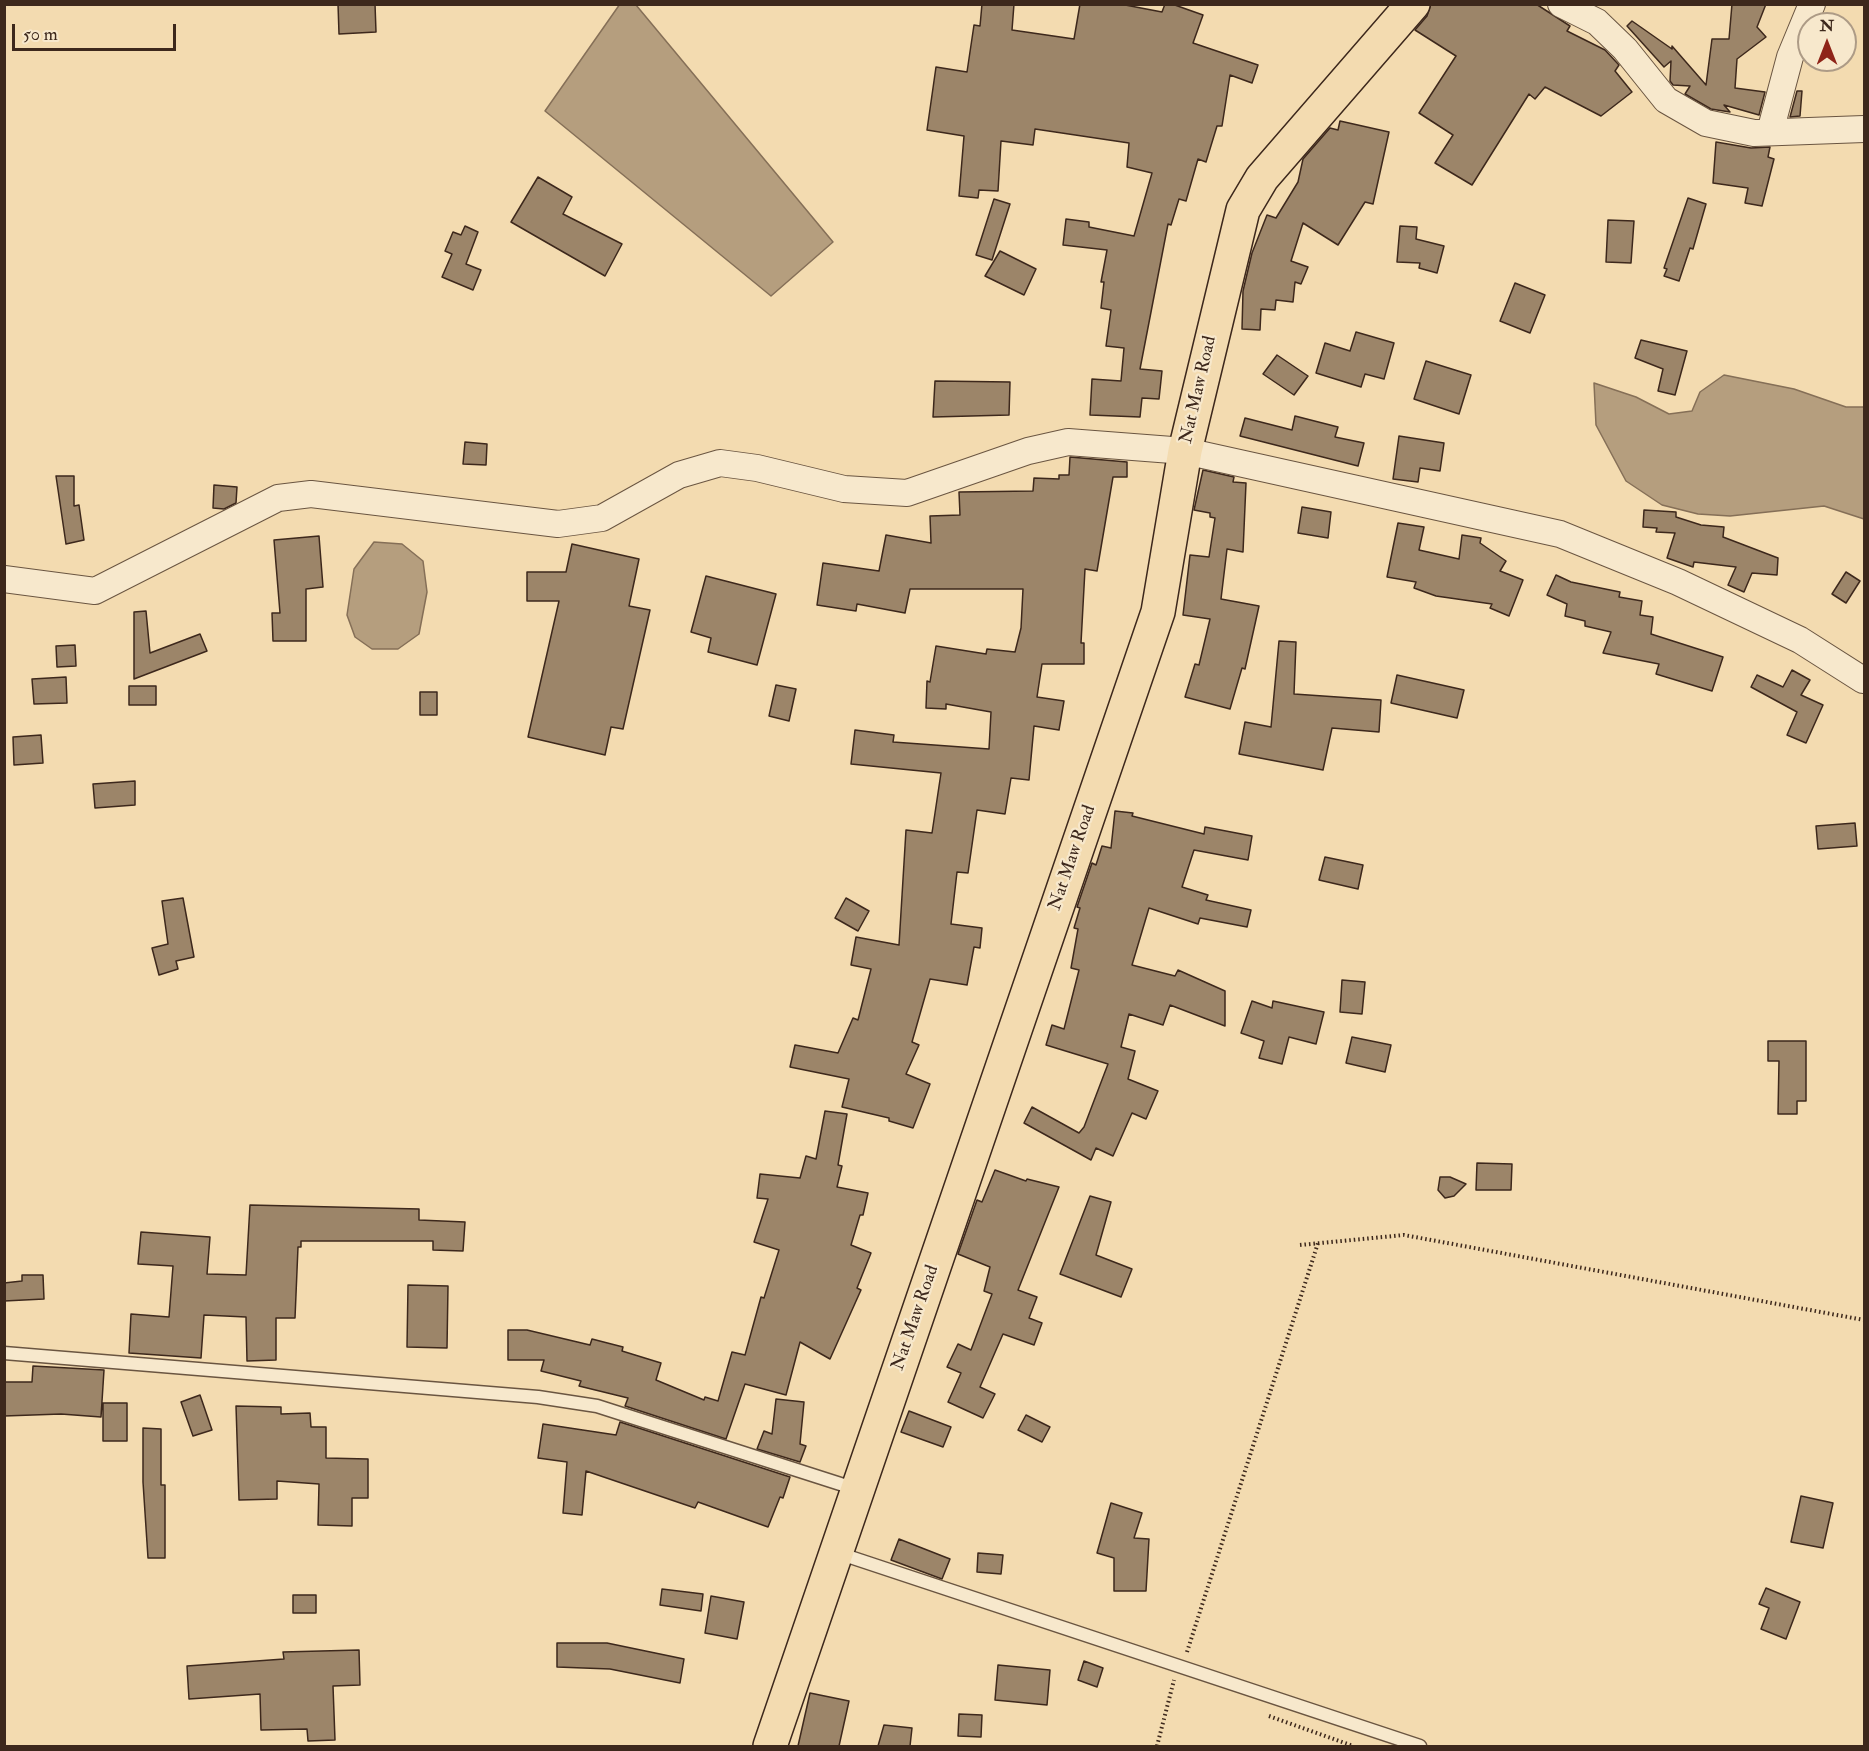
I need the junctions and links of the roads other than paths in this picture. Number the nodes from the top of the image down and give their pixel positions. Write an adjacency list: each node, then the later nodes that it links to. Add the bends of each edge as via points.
1 (1413, 4): 6 (main road, Nat Maw Road, via 1262,178 1243,210)
2 (1561, 4): 5 (street, via 1597,22 1625,49 1665,100 1706,123)
3 (1812, 4): 5 (street, via 1790,57)
4 (1864, 129): 5 (street)
5 (1770, 132)
6 (1185, 451): 7 (street, via 1068,442 1028,451 907,493 844,489 720,463 679,475 602,518 558,524 311,494 278,498 95,591); 8 (street, via 1560,534 1678,582 1800,640); 10 (main road, Nat Maw Road, via 1158,612)
7 (4, 579)
8 (1863, 680)
9 (4, 1353): 10 (lane, via 526,1396 597,1406)
10 (856, 1489): 11 (main road, Nat Maw Road)
11 (835, 1552): 12 (main road, Nat Maw Road); 13 (lane)
12 (770, 1746)
13 (1420, 1746)

